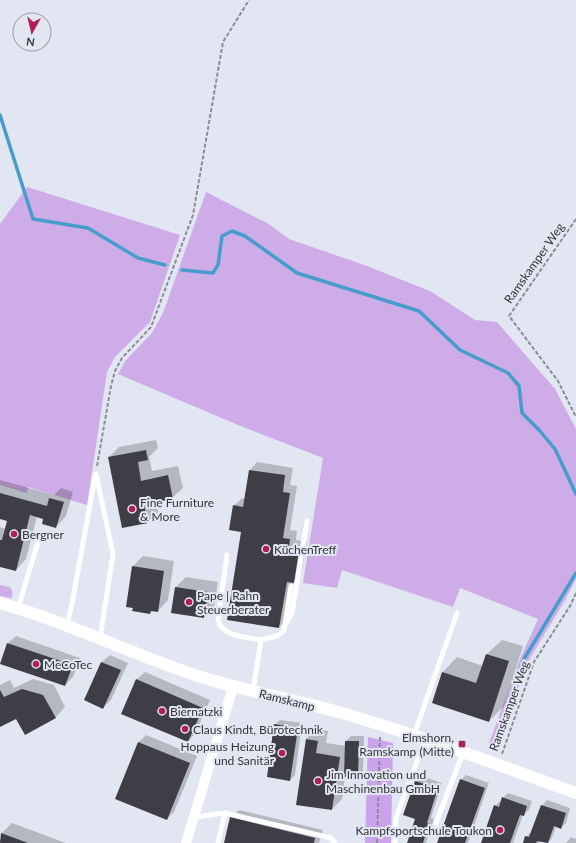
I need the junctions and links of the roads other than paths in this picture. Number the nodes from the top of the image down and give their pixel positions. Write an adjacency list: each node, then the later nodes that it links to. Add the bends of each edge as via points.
1 (306, 521): 8 (lane, via 292,613)
2 (39, 539): 6 (lane)
3 (227, 555): 11 (lane, via 219,626 224,631)
4 (291, 586): 8 (lane)
5 (0, 603): 6 (street, Ramskamp)
6 (18, 608): 9 (street, Ramskamp)
7 (457, 613): 14 (lane)
8 (285, 624): 11 (lane, via 282,634)
9 (67, 625): 10 (street, Ramskamp); 10 (lane, via 96,474 113,554)
10 (100, 639): 12 (street, Ramskamp)
11 (261, 640): 13 (lane)
12 (233, 687): 13 (street, Ramskamp); 18 (street)
13 (253, 692): 14 (street, Ramskamp, via 341,713)
14 (419, 738): 15 (street, Ramskamp); 23 (lane, via 396,818)
15 (463, 753): 16 (street, Ramskamp); 19 (lane)
16 (576, 794)
17 (225, 813): 18 (lane); 21 (lane); 22 (lane, via 331,838)
18 (194, 817): 20 (street)
19 (436, 823)
20 (186, 843)
21 (218, 843)
22 (335, 843)
23 (395, 843)

